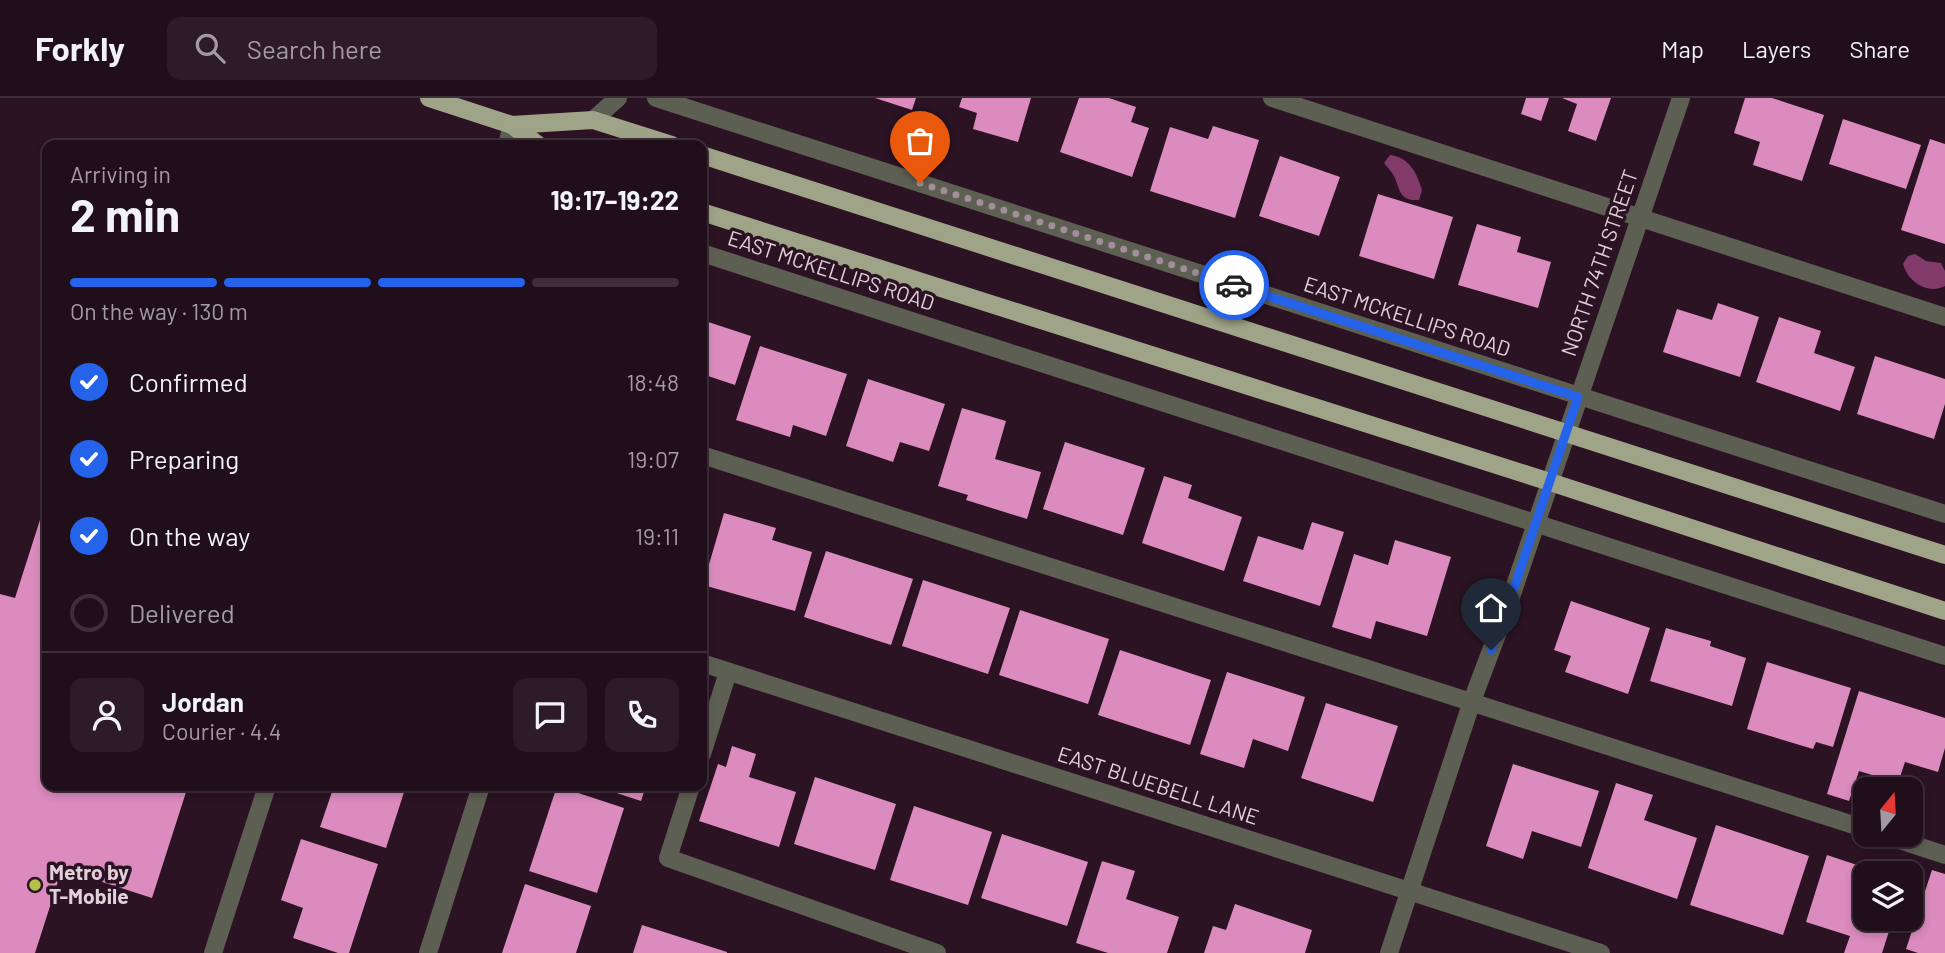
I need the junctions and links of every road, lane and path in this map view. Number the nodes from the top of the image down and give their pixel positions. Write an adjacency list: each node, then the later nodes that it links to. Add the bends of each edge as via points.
1 (429, 98): 7 (main road)
2 (618, 98): 6 (street)
3 (656, 98): 16 (street, EAST MCKELLIPS ROAD)
4 (1272, 98): 13 (street)
5 (1681, 98): 13 (street, NORTH 74TH STREET)
6 (593, 120): 7 (main road); 10 (main road)
7 (513, 125): 8 (street); 9 (main road)
8 (508, 140)
9 (532, 140)
10 (657, 140)
11 (707, 157): 17 (main road)
12 (707, 214): 19 (main road, EAST MCKELLIPS ROAD)
13 (1639, 218): 15 (street); 16 (street, NORTH 74TH STREET)
14 (707, 255): 21 (street, EAST MCKELLIPS ROAD)
15 (1945, 317)
16 (1578, 397): 17 (street, NORTH 74TH STREET); 20 (street, EAST MCKELLIPS ROAD)
17 (1566, 433): 19 (street, NORTH 74TH STREET); 22 (main road)
18 (707, 457): 27 (street)
19 (1550, 482): 21 (street, NORTH 74TH STREET); 23 (main road, EAST MCKELLIPS ROAD)
20 (1945, 514)
21 (1535, 525): 24 (street, EAST MCKELLIPS ROAD); 27 (street, NORTH 74TH STREET)
22 (1945, 555)
23 (1945, 611)
24 (1945, 656)
25 (707, 665): 26 (street, EAST BLUEBELL LANE)
26 (728, 671): 28 (street); 35 (street, EAST BLUEBELL LANE)
27 (1472, 701): 32 (street); 35 (street, NORTH 74TH STREET)
28 (707, 738)
29 (265, 791): 36 (street)
30 (479, 791): 37 (street)
31 (689, 791): 38 (street, via 668,858)
32 (1853, 825)
33 (1921, 847): 34 (street)
34 (1945, 855)
35 (1409, 890): 39 (street, NORTH 74TH STREET); 40 (street, EAST BLUEBELL LANE)
36 (213, 953)
37 (428, 953)
38 (937, 953)
39 (1389, 953)
40 (1601, 953)

